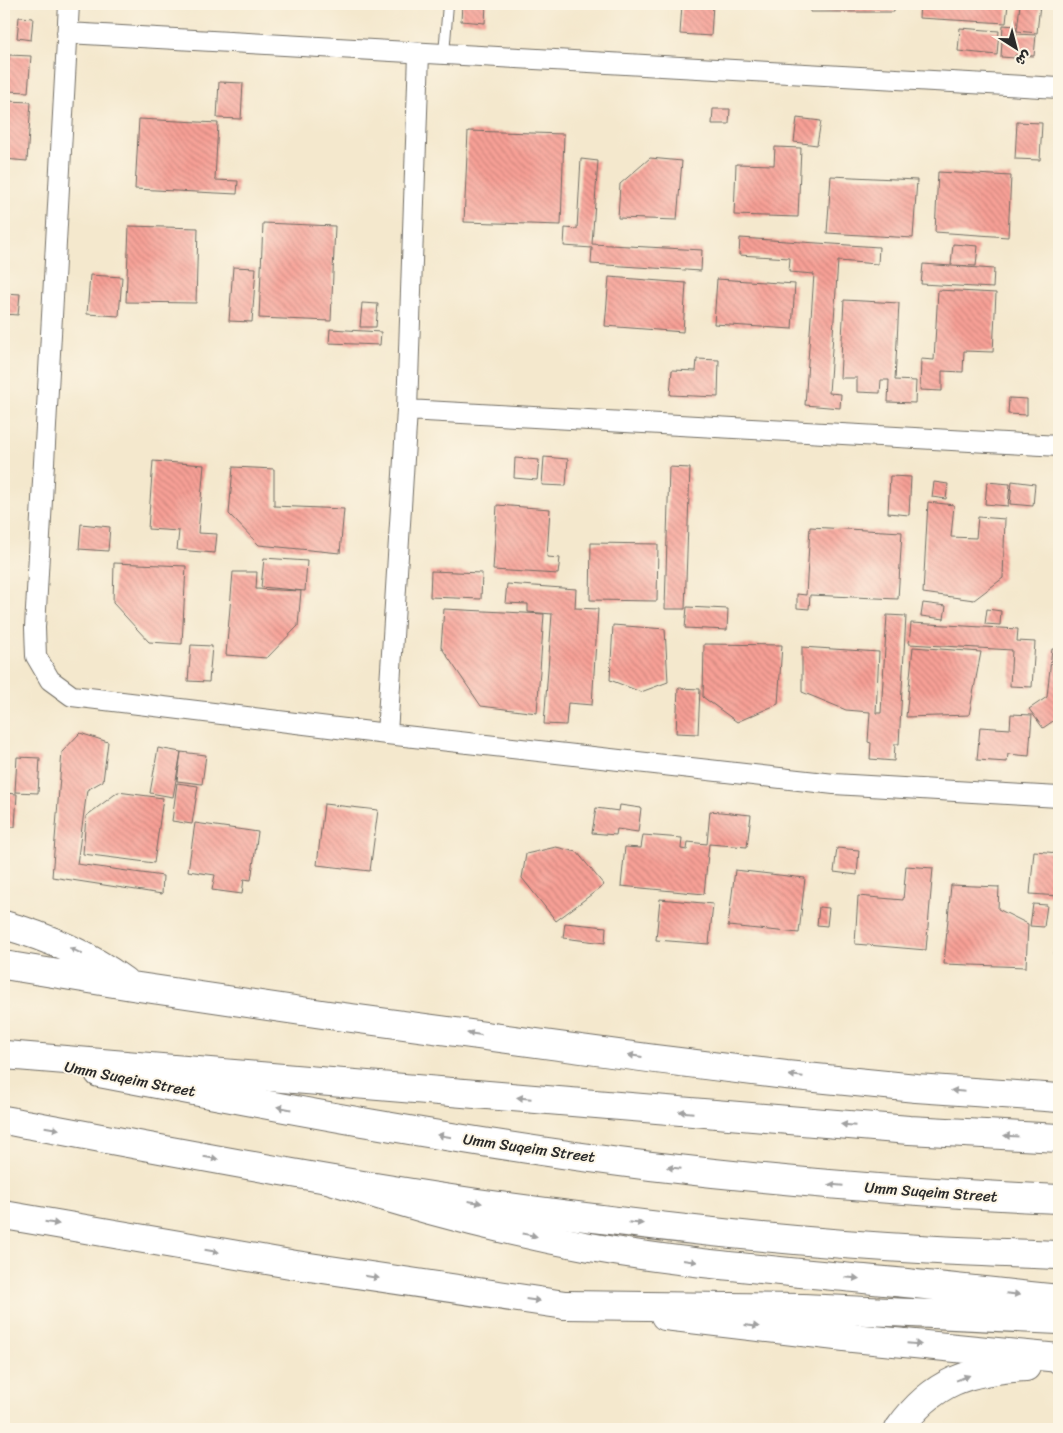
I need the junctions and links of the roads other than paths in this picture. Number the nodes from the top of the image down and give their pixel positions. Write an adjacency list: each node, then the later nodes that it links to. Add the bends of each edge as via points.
1 (68, 4): 3 (street)
2 (448, 4): 5 (lane)
3 (67, 33): 4 (street); 9 (street, via 36,656 50,680 72,696)
4 (419, 53): 5 (street); 7 (street)
5 (444, 54): 6 (street)
6 (1059, 88)
7 (407, 410): 8 (street); 9 (street)
8 (1059, 446)
9 (387, 734): 10 (street, via 834,784)
10 (1059, 797)
11 (4, 925): 13 (main road, one-way to 11, via 54,941)
12 (4, 965): 13 (main road)
13 (132, 986): 15 (main road, one-way to 13, via 768,1073 329,1016)
14 (4, 1054): 17 (main road, one-way to 14, via 899,1129); 19 (main road, Umm Suqeim Street, one-way to 14, via 869,1188 662,1167 342,1119)
15 (1059, 1098)
16 (4, 1120): 18 (main road, one-way to 18)
17 (1059, 1138)
18 (331, 1180): 21 (main road, one-way to 21, via 487,1204 680,1228 920,1250); 22 (main road, one-way to 22, via 459,1218 590,1247 723,1265)
19 (1059, 1199)
20 (4, 1216): 23 (main road, one-way to 23, via 296,1266)
21 (1059, 1255)
22 (1059, 1299)
23 (565, 1305): 24 (main road, via 803,1308); 25 (main road, one-way to 25)
24 (1059, 1320)
25 (1059, 1358)
26 (1059, 1365): 27 (main road, one-way to 26, via 926,1398 962,1377 1002,1368)
27 (899, 1429)

